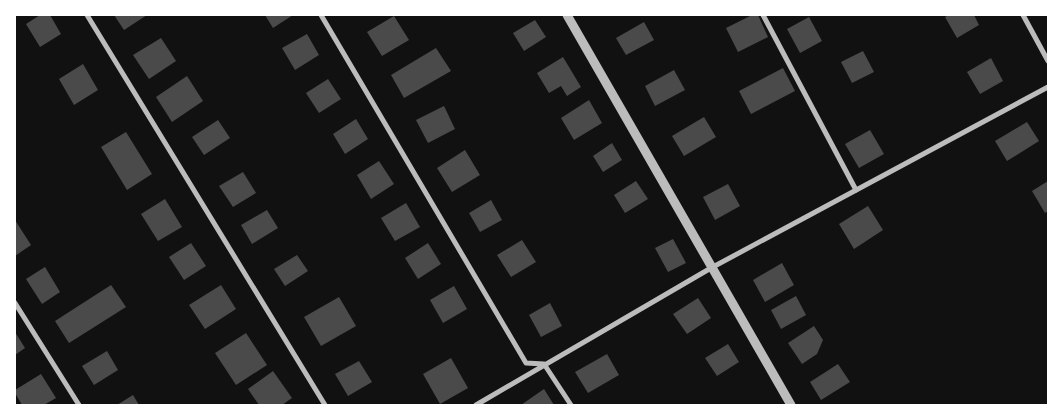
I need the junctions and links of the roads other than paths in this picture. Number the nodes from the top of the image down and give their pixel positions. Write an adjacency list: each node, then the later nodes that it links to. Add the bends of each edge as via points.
1 (87, 15): 13 (street)
2 (321, 15): 11 (street, via 526,363)
3 (567, 15): 9 (street)
4 (763, 15): 8 (street)
5 (1023, 15): 6 (street)
6 (1048, 61)
7 (1048, 87): 8 (street)
8 (856, 190): 9 (street)
9 (712, 268): 11 (street); 16 (street)
10 (15, 303): 12 (street)
11 (544, 364): 14 (street); 15 (street)
12 (79, 405)
13 (325, 405)
14 (476, 405)
15 (571, 405)
16 (791, 405)

